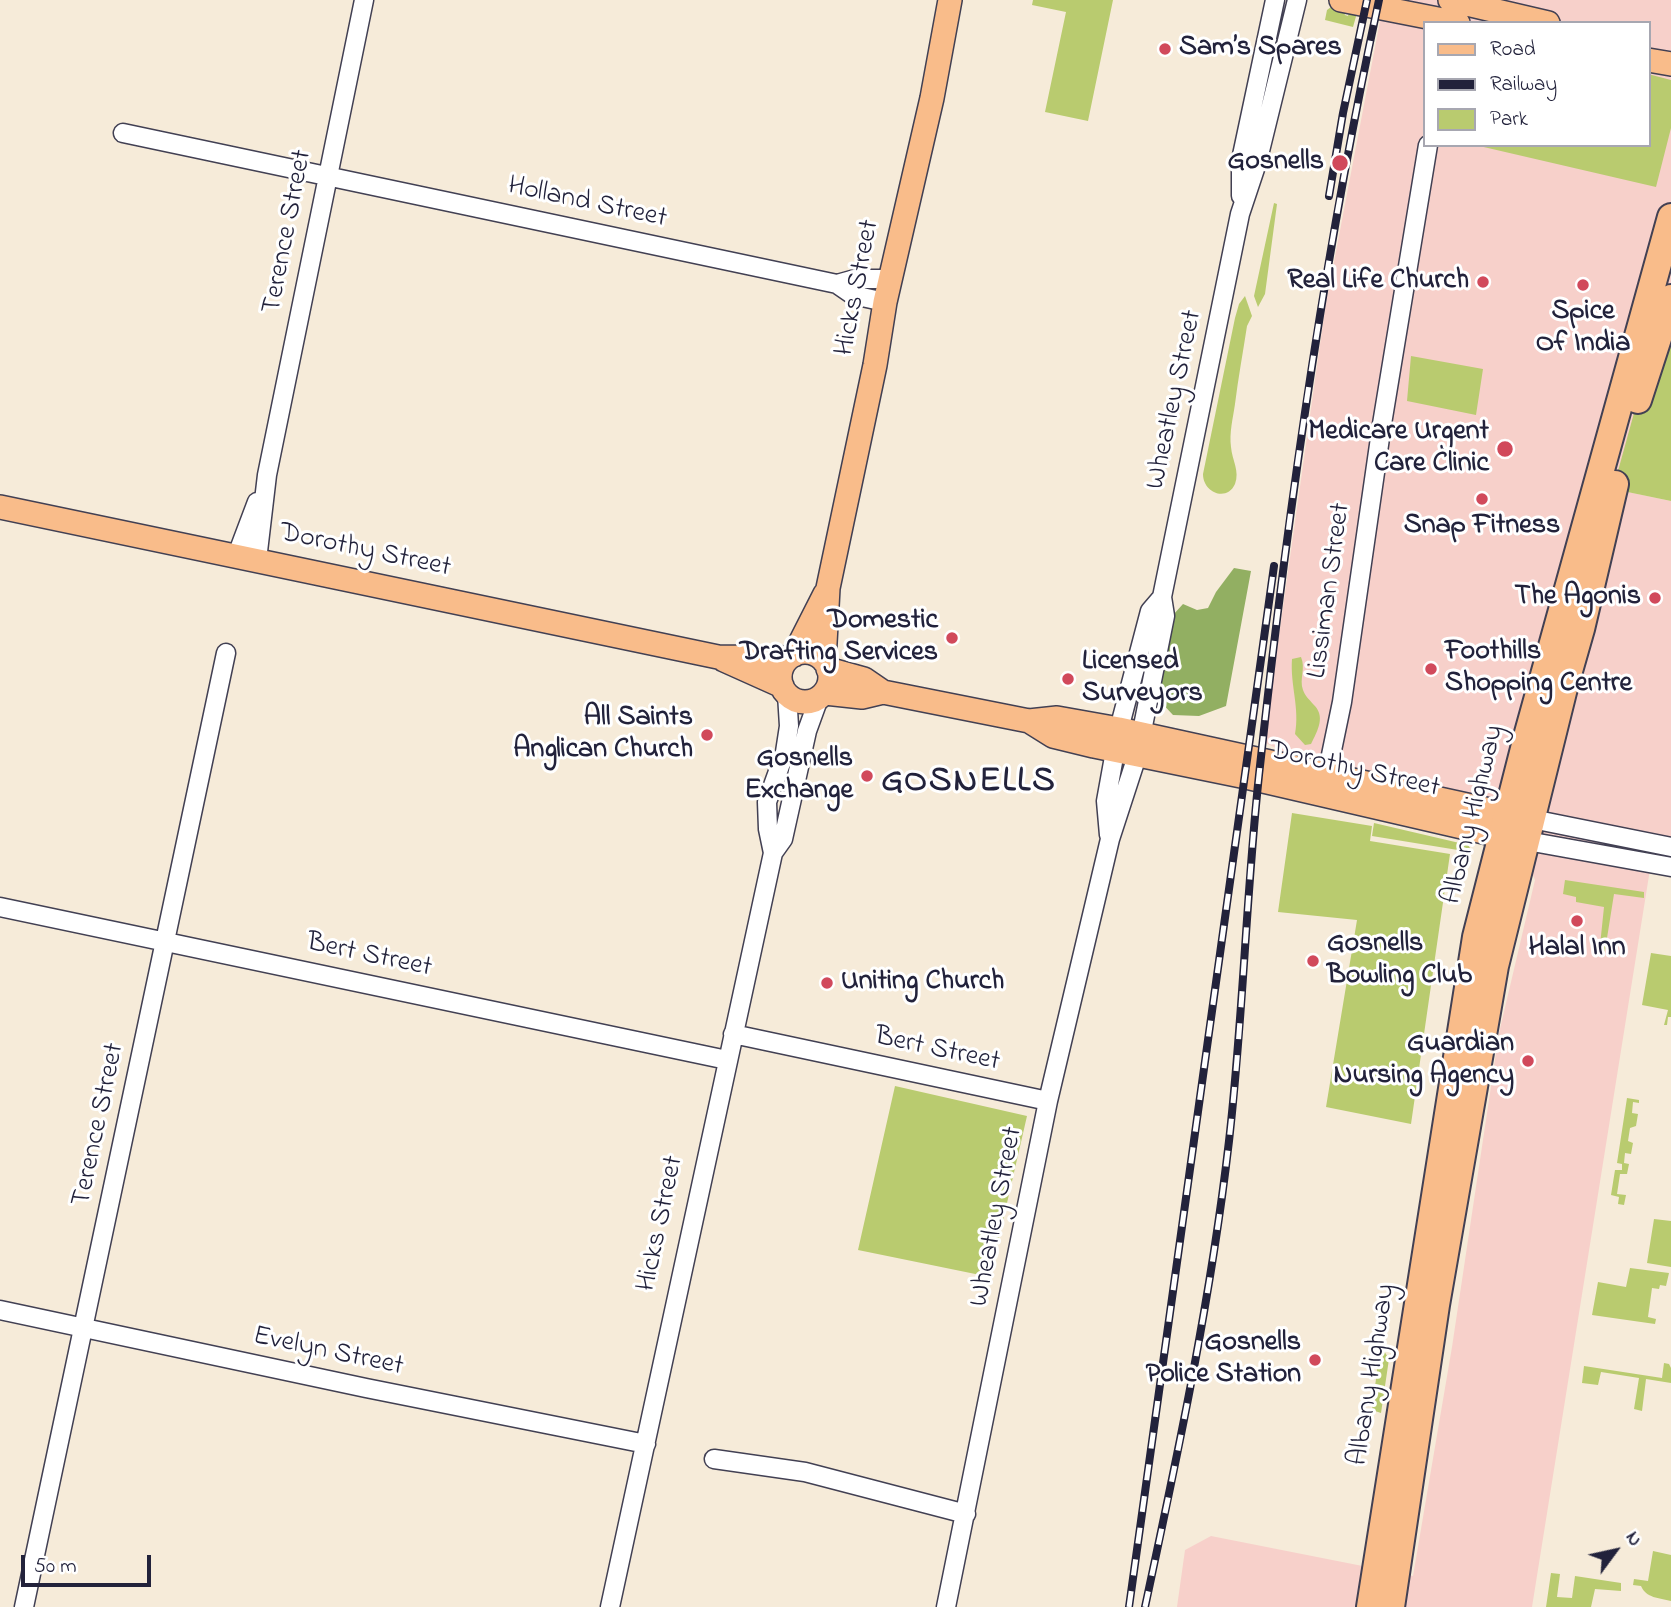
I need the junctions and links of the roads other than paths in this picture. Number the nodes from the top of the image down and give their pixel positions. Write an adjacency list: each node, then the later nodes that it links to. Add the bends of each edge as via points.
1 (363, 0): 14 (street, Terence Street)
2 (950, 0): 17 (main road, Hicks Street)
3 (1275, 0): 15 (street, Wheatley Street, via 1241,160)
4 (1297, 0): 15 (street, Wheatley Street, via 1264,139)
5 (1341, 0): 6 (main road)
6 (1453, 11): 7 (main road)
7 (1532, 21)
8 (1650, 45): 9 (main road)
9 (1671, 49)
10 (1650, 60): 11 (main road)
11 (1671, 64)
12 (124, 132): 14 (street, Holland Street)
13 (1428, 147): 34 (street, Lissiman Street, via 1342,702)
14 (327, 175): 18 (street, Holland Street); 22 (street, Terence Street)
15 (1240, 214): 24 (street, Wheatley Street)
16 (1671, 217): 35 (highway, Albany Highway, via 1539,693)
17 (890, 279): 18 (street, Holland Street); 20 (main road, Hicks Street)
18 (836, 284): 20 (street, Holland Street, via 853,295)
19 (1671, 298): 35 (highway, Albany Highway, via 1613,489 1563,692)
20 (885, 302): 23 (main road, Hicks Street)
21 (0, 507): 22 (main road, Dorothy Street)
22 (247, 557): 26 (main road, Dorothy Street)
23 (828, 588): 27 (main road, Hicks Street); 28 (main road, Hicks Street)
24 (1162, 597): 32 (street, Wheatley Street, via 1150,611); 33 (street, Wheatley Street, via 1165,616)
25 (226, 653): 41 (street, Terence Street)
26 (718, 657): 27 (main road, Dorothy Street); 29 (main road, Dorothy Street)
27 (791, 657): 28 (main road, via 810,653); 29 (main road, via 781,671)
28 (826, 665): 30 (main road, Dorothy Street, via 864,679); 31 (main road, via 830,677)
29 (785, 690): 31 (main road, via 799,702); 38 (street, Hicks Street, via 789,726 785,752 767,802)
30 (883, 692): 31 (main road, Dorothy Street, via 862,697); 32 (main road, Dorothy Street, via 1029,721 1053,736)
31 (822, 696): 38 (street, Hicks Street, via 807,731 783,839)
32 (1117, 740): 33 (main road, Dorothy Street); 36 (street, Wheatley Street, via 1106,801)
33 (1140, 745): 34 (main road, Dorothy Street, via 1247,777); 36 (street, Wheatley Street)
34 (1324, 785): 35 (main road, Dorothy Street)
35 (1517, 828): 37 (street, Dorothy Street); 39 (street, Dorothy Street); 53 (highway, Albany Highway, via 1476,937); 54 (highway, Albany Highway, via 1513,885 1474,1079)
36 (1110, 839): 44 (street, Wheatley Street)
37 (1671, 847)
38 (773, 853): 42 (street, Hicks Street)
39 (1671, 867)
40 (0, 907): 41 (street, Bert Street)
41 (166, 942): 43 (street, Bert Street); 46 (street, Terence Street)
42 (733, 1034): 43 (street, Hicks Street); 44 (street, Bert Street)
43 (727, 1060): 47 (street, Hicks Street)
44 (1048, 1101): 49 (street, Wheatley Street)
45 (0, 1310): 46 (street, Evelyn Street)
46 (85, 1328): 47 (street, Evelyn Street); 50 (street, Terence Street)
47 (646, 1444): 51 (street, Hicks Street)
48 (714, 1459): 49 (street, via 806,1472)
49 (966, 1514): 52 (street, Wheatley Street)
50 (24, 1607)
51 (611, 1607)
52 (946, 1607)
53 (1370, 1607)
54 (1391, 1607)

